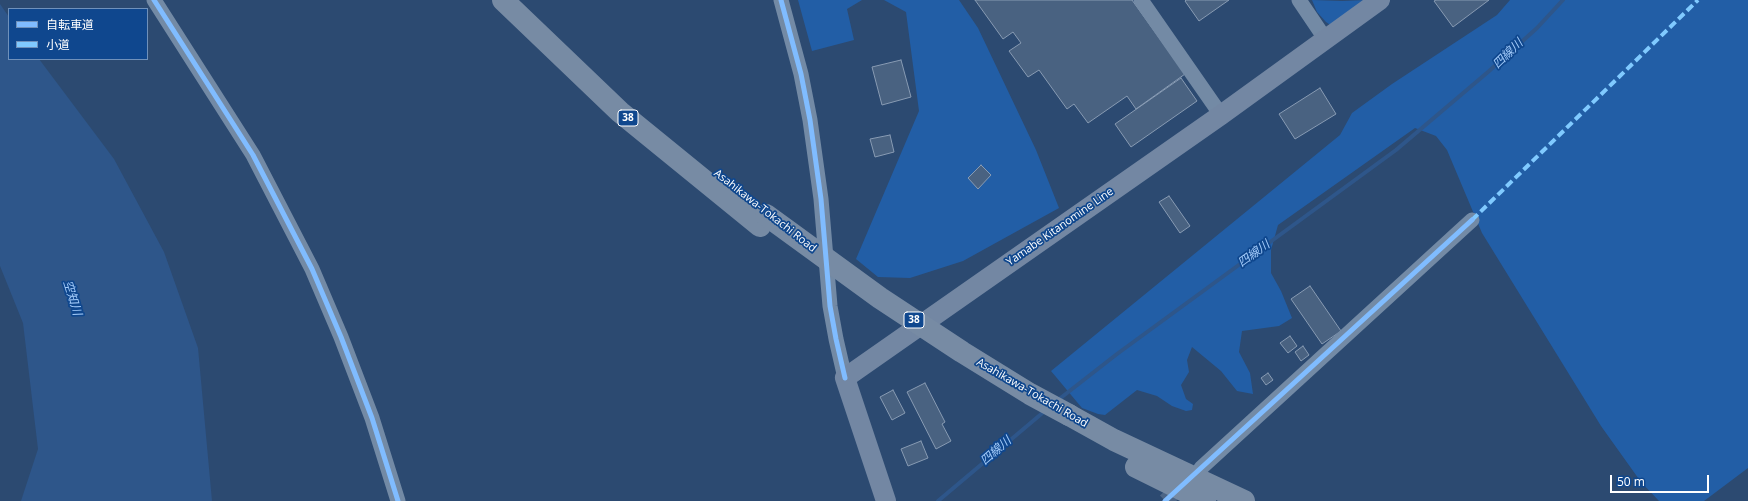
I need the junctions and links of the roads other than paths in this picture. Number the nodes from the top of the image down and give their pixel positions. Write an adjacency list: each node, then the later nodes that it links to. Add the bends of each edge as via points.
1 (154, 0): 15 (street, via 253,155 312,269 372,418)
2 (503, 0): 10 (highway, Asahikawa-Tokachi Road / 38, via 620,112)
3 (522, 0): 10 (highway, Asahikawa-Tokachi Road / 38)
4 (781, 0): 12 (street, via 801,74 811,127 820,192 830,306)
5 (1141, 0): 9 (street)
6 (1299, 0): 8 (street)
7 (1380, 0): 8 (main road, Yamabe Kitanomine Line)
8 (1326, 40): 9 (main road, Yamabe Kitanomine Line)
9 (1221, 115): 12 (main road, Yamabe Kitanomine Line)
10 (763, 220): 13 (highway, Asahikawa-Tokachi Road / 38, via 874,308 952,359)
11 (1472, 220): 14 (street)
12 (845, 378): 16 (main road)
13 (1063, 419): 17 (highway, Asahikawa-Tokachi Road / 38, via 1109,453); 18 (highway, Asahikawa-Tokachi Road / 38)
14 (1201, 468)
15 (398, 501)
16 (886, 501)
17 (1205, 501)
18 (1244, 501)

